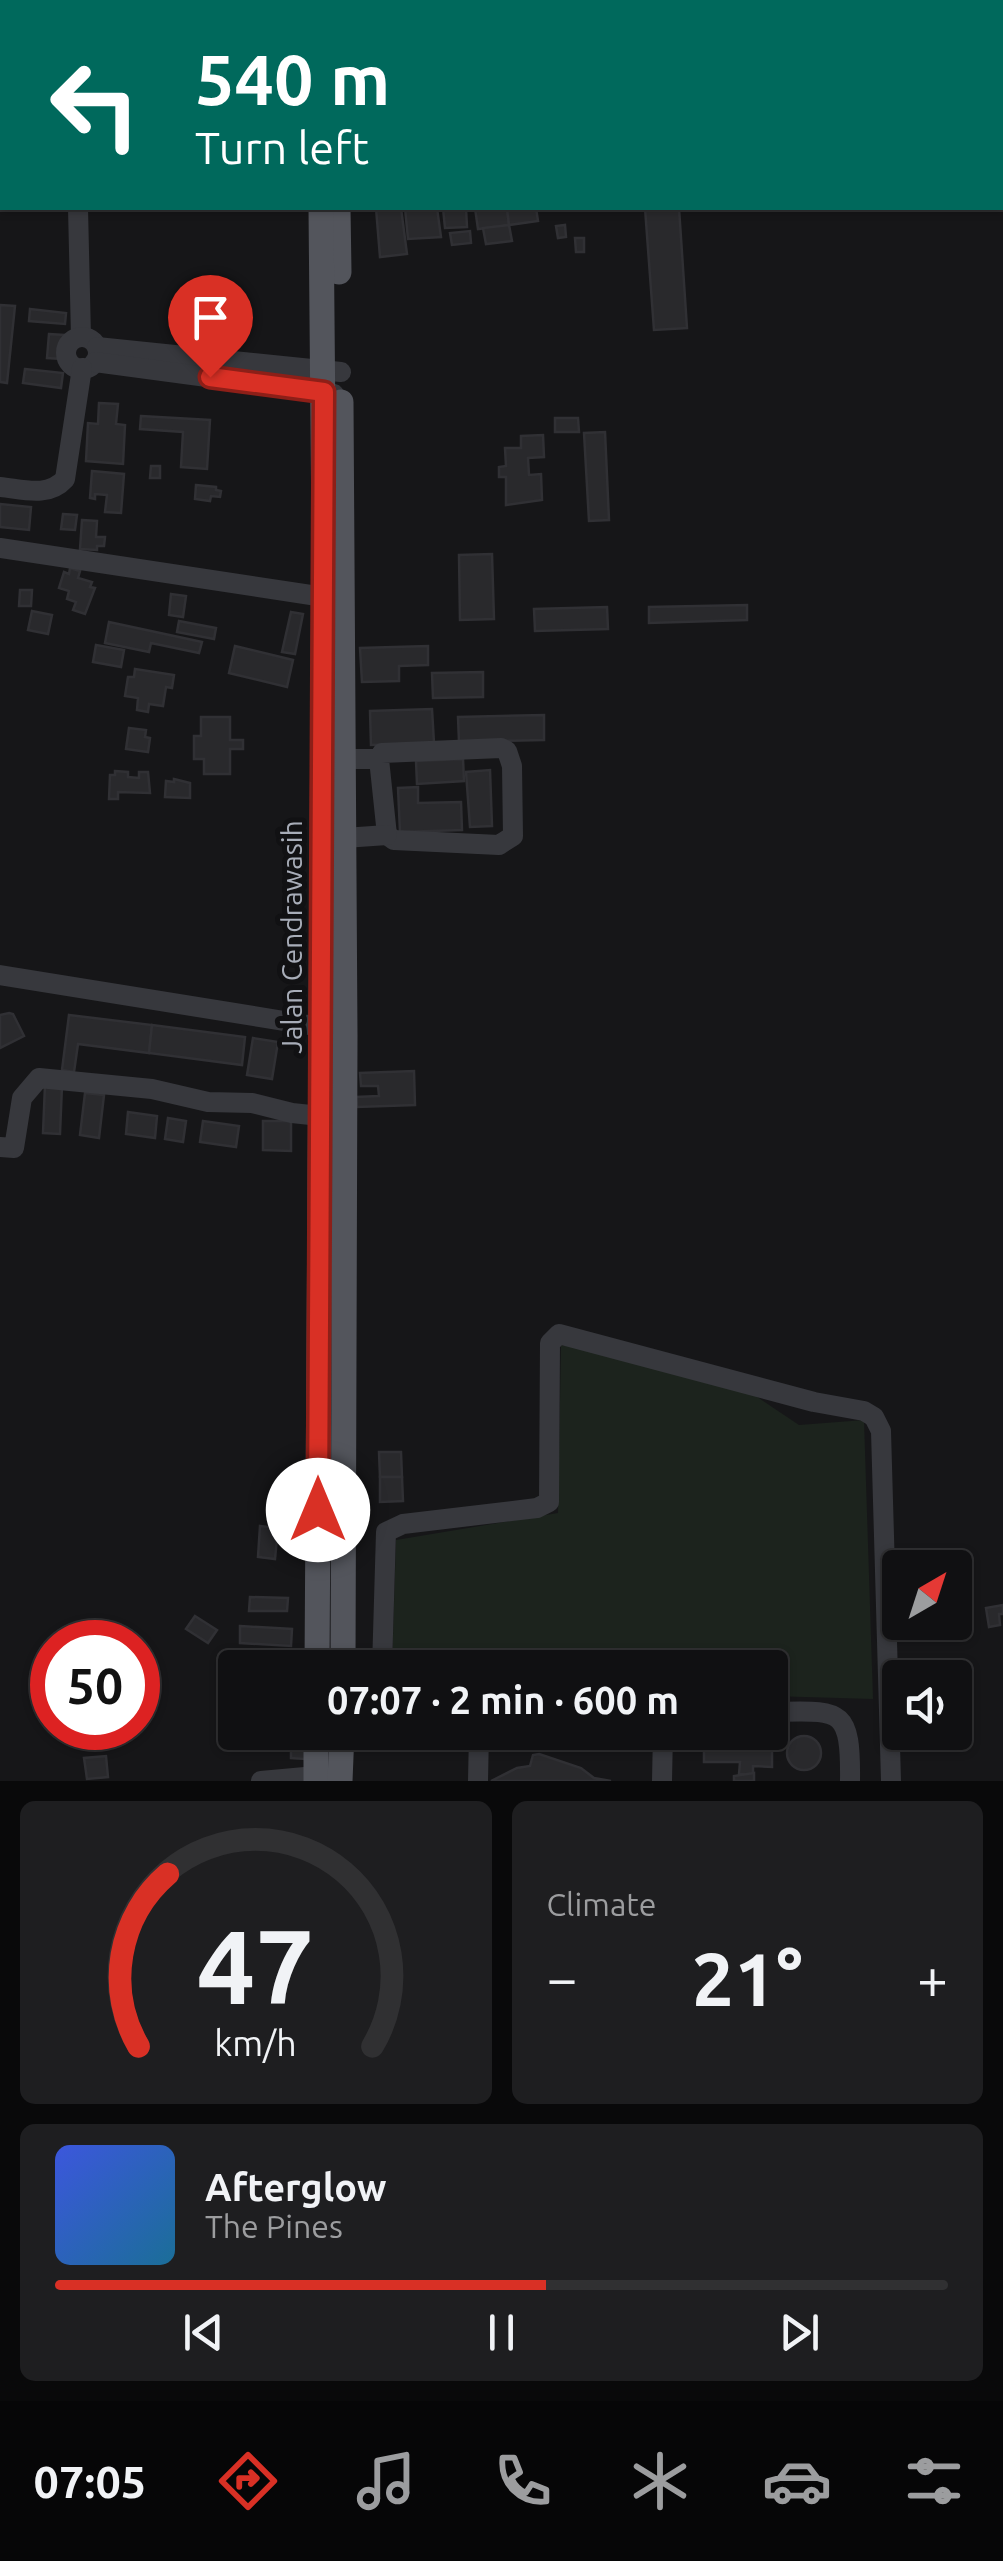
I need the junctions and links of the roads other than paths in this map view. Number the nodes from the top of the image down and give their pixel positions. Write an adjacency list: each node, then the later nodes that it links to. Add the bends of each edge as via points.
1 (78, 210): 4 (street)
2 (320, 210): 5 (main road, Jalan Cendrawasih)
3 (338, 210): 5 (main road, Jalan Cendrawasih)
4 (89, 354): 5 (street); 6 (street, via 65,480 44,492)
5 (333, 382): 8 (main road, Jalan Cendrawasih); 9 (main road, Jalan Cendrawasih)
6 (0, 487)
7 (0, 548): 8 (street)
8 (324, 598): 14 (main road, Jalan Cendrawasih)
9 (344, 759): 10 (street); 12 (main road, Jalan Cendrawasih)
10 (379, 759): 11 (street); 11 (street, via 382,752 501,748 512,766 514,830 505,843 399,842)
11 (387, 835): 12 (street)
12 (344, 838): 18 (main road, Jalan Cendrawasih)
13 (0, 975): 14 (street)
14 (321, 1027): 15 (main road, Jalan Cendrawasih)
15 (320, 1116): 16 (street, via 152,1088 39,1078 22,1098 14,1148); 17 (main road, Jalan Cendrawasih)
16 (0, 1148)
17 (317, 1650)
18 (343, 1650)
19 (383, 1650): 30 (street, via 386,1532 550,1502 550,1343 559,1334 864,1411 881,1431)
20 (788, 1712): 29 (street, via 816,1711 846,1726)
21 (315, 1750): 25 (main road)
22 (331, 1750): 25 (main road)
23 (479, 1750): 27 (street)
24 (663, 1750): 28 (street)
25 (314, 1778): 26 (street)
26 (261, 1781)
27 (478, 1781)
28 (662, 1781)
29 (850, 1781)
30 (891, 1781)

